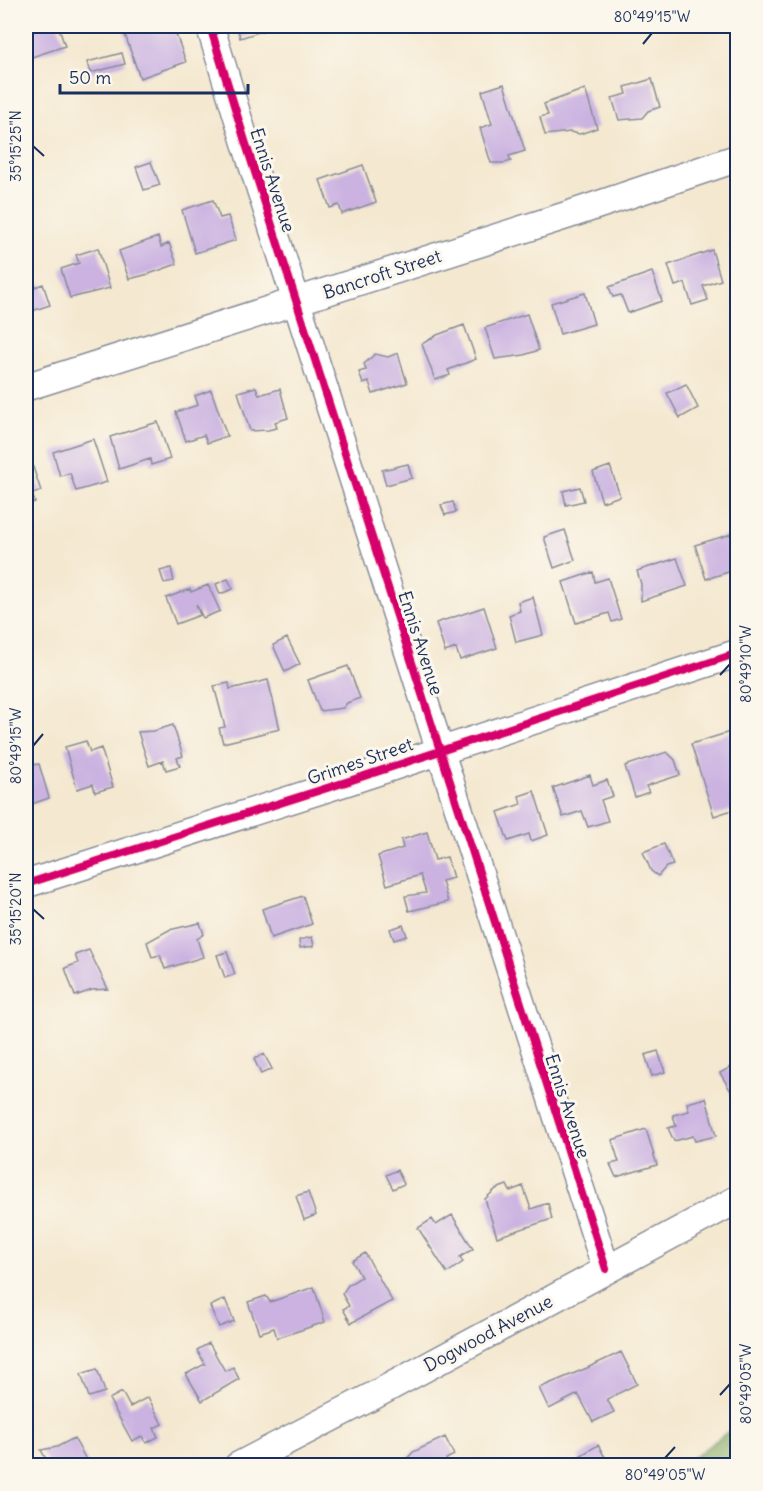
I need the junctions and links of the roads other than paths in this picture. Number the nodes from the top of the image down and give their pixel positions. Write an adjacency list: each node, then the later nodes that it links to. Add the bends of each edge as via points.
1 (210, 26): 3 (street, Ennis Avenue)
2 (738, 158): 3 (street, Bancroft Street)
3 (297, 301): 4 (street, Bancroft Street); 6 (street, Ennis Avenue)
4 (26, 387)
5 (738, 652): 6 (street, Grimes Street)
6 (439, 750): 7 (street, Grimes Street); 9 (street, Ennis Avenue)
7 (26, 884)
8 (738, 1199): 9 (street, Dogwood Avenue)
9 (606, 1269): 10 (street, Dogwood Avenue)
10 (238, 1466)

